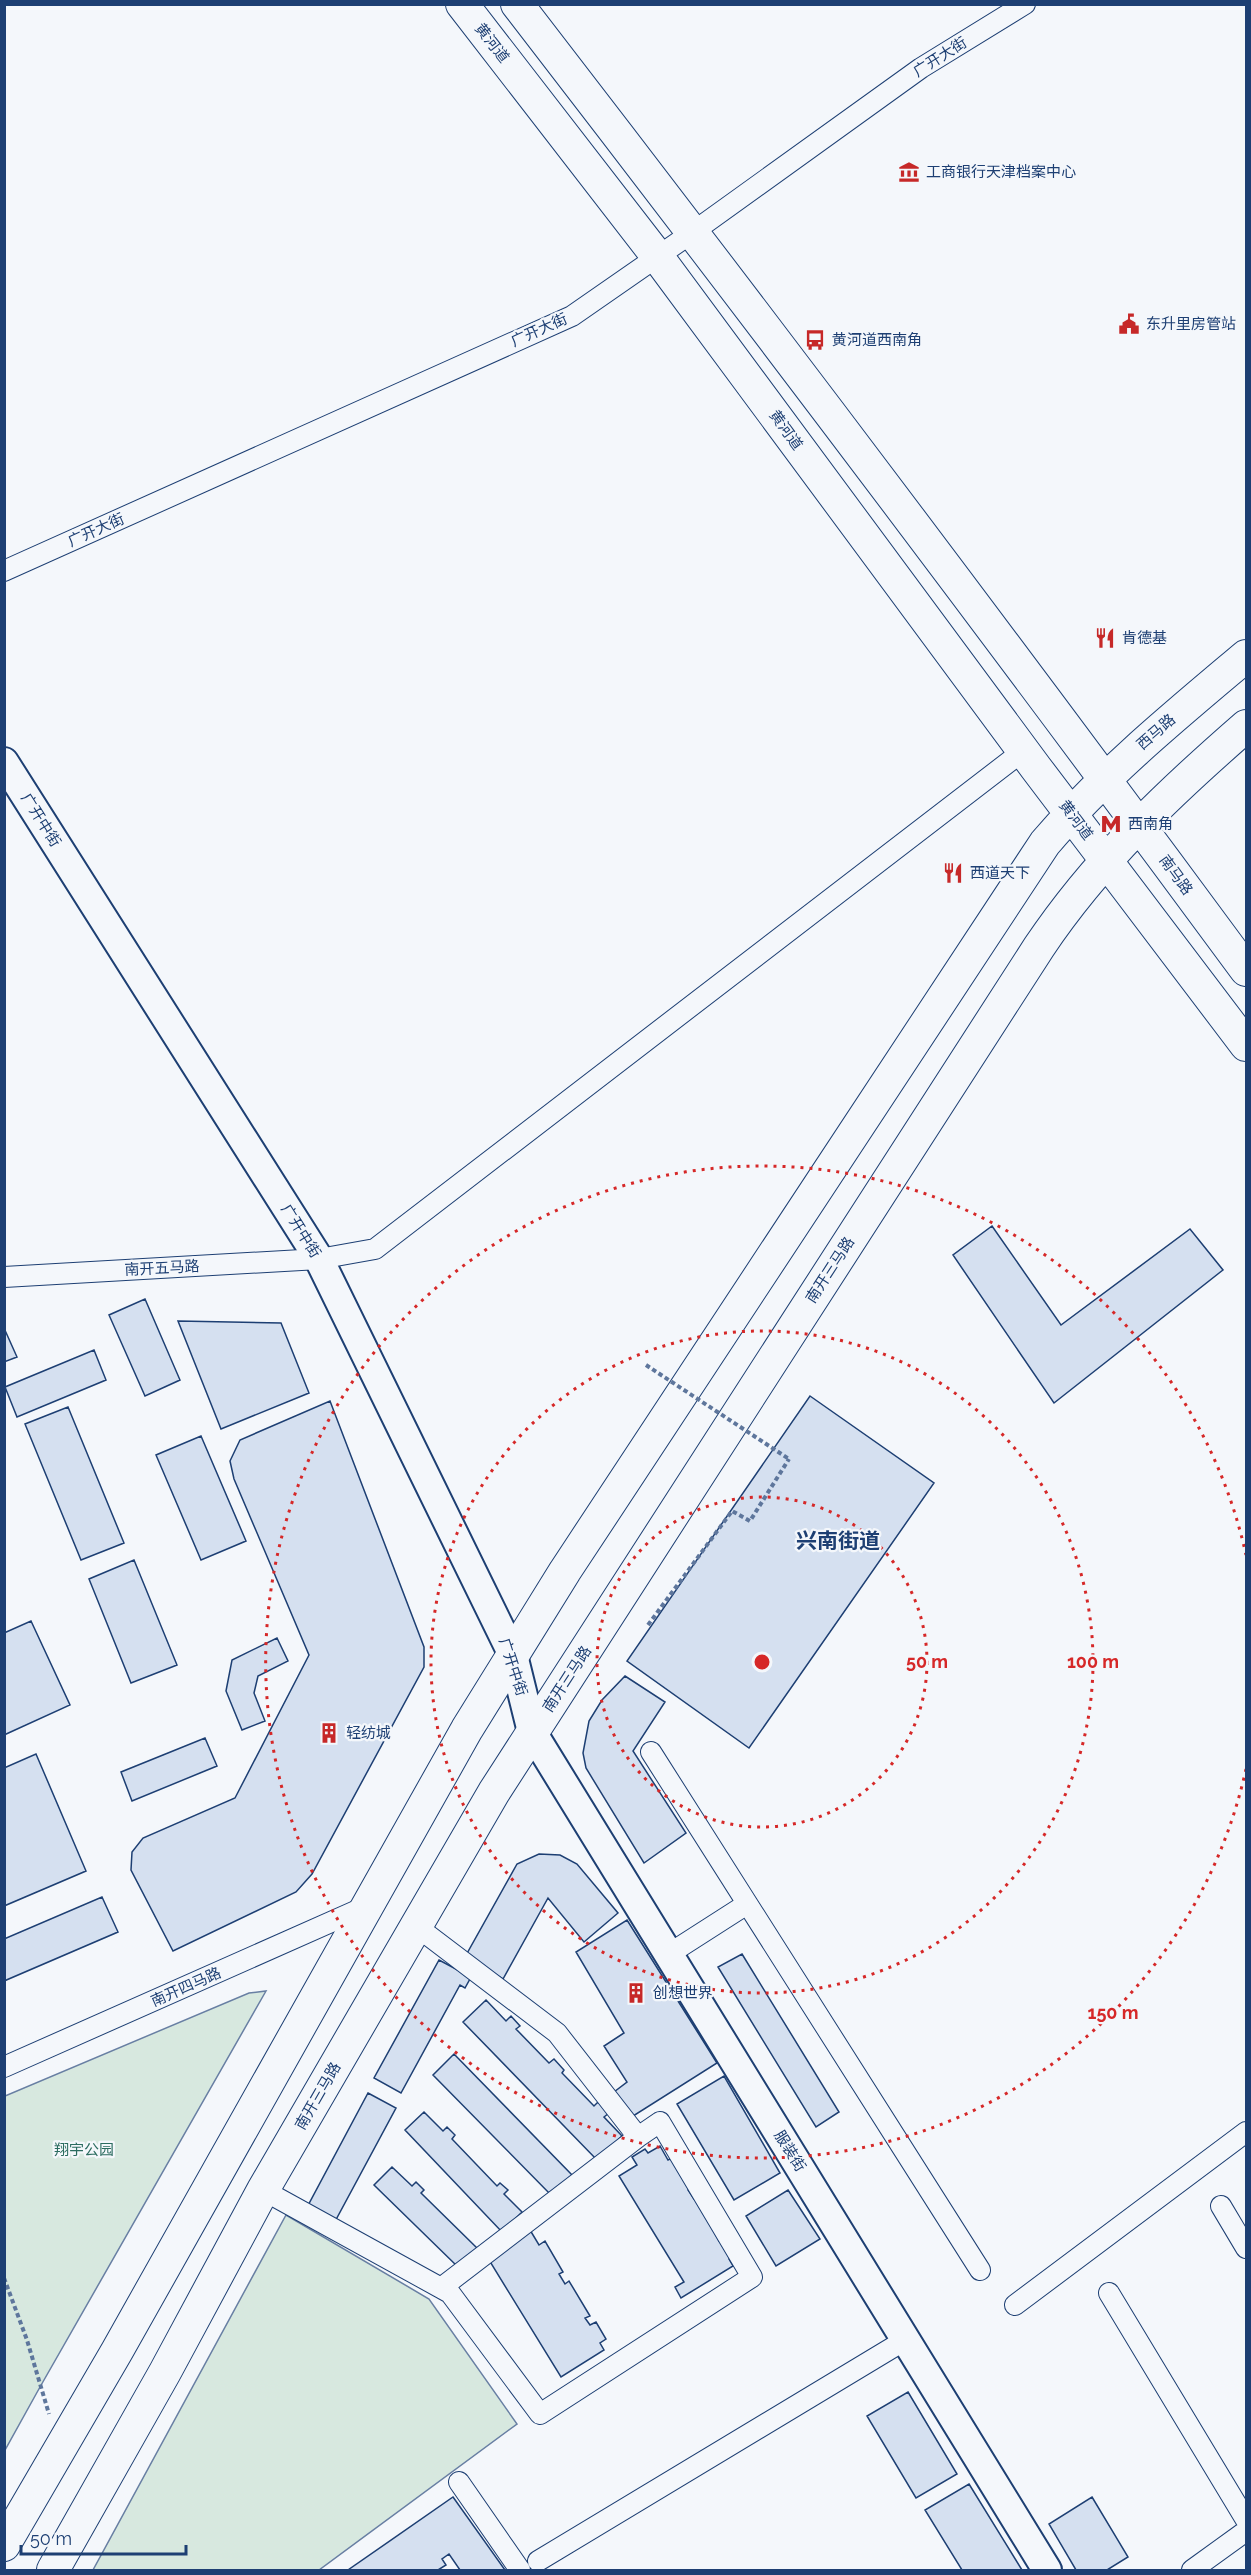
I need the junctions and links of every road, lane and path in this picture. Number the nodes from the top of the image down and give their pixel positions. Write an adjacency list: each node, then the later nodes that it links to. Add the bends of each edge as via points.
1 (462, 4): 5 (main road, 黄河道)
2 (518, 4): 4 (main road)
3 (1025, 4): 4 (street, 广开大街, via 921,68)
4 (693, 232): 5 (street, 广开大街); 11 (main road)
5 (657, 256): 6 (street, 广开大街, via 572,316); 9 (main road, 黄河道)
6 (4, 571)
7 (1246, 656): 11 (main road, 西马路)
8 (1246, 726): 13 (main road)
9 (1023, 751): 12 (main road, 黄河道); 17 (street, 南开五马路, via 375,1249)
10 (4, 762): 17 (street, 广开中街)
11 (1105, 779): 12 (main road, 西马路); 13 (main road, 南马路)
12 (1071, 813): 14 (main road, 黄河道); 21 (main road, via 1012,891)
13 (1139, 824): 14 (main road, 南开三马路); 15 (main road, 南马路)
14 (1106, 859): 16 (main road); 22 (main road, 南开三马路, via 1039,947)
15 (1246, 970)
16 (1246, 1046)
17 (319, 1259): 18 (street, 南开五马路); 21 (street, 广开中街)
18 (4, 1277)
19 (646, 1365): 20 (path, bridge, via 789,1459 750,1521 732,1511)
20 (648, 1625)
21 (513, 1655): 22 (street, 广开中街); 25 (main road)
22 (532, 1732): 26 (main road, 南开三马路); 27 (street, 服装街)
23 (651, 1752): 24 (street)
24 (747, 1904): 27 (street); 34 (street)
25 (367, 1906): 28 (street, 南开四马路); 40 (main road)
26 (417, 1926): 30 (street, via 557,2033); 31 (main road, 南开三马路)
27 (669, 1954): 39 (street, 服装街)
28 (4, 2067)
29 (1246, 2132): 38 (street)
30 (638, 2137): 36 (street); 36 (street, via 660,2122 752,2277 540,2414 450,2294)
31 (263, 2190): 36 (street); 46 (main road, 南开三马路)
32 (1221, 2206): 33 (street)
33 (1246, 2248)
34 (980, 2270)
35 (4, 2278): 40 (path)
36 (441, 2288)
37 (1109, 2293): 42 (street)
38 (1015, 2305)
39 (905, 2340): 45 (street); 48 (street, 服装街)
40 (61, 2448): 44 (main road)
41 (459, 2482): 47 (street)
42 (1246, 2520)
43 (1246, 2531): 49 (street)
44 (4, 2545)
45 (538, 2560)
46 (53, 2571)
47 (520, 2571)
48 (1047, 2571)
49 (1192, 2571)

